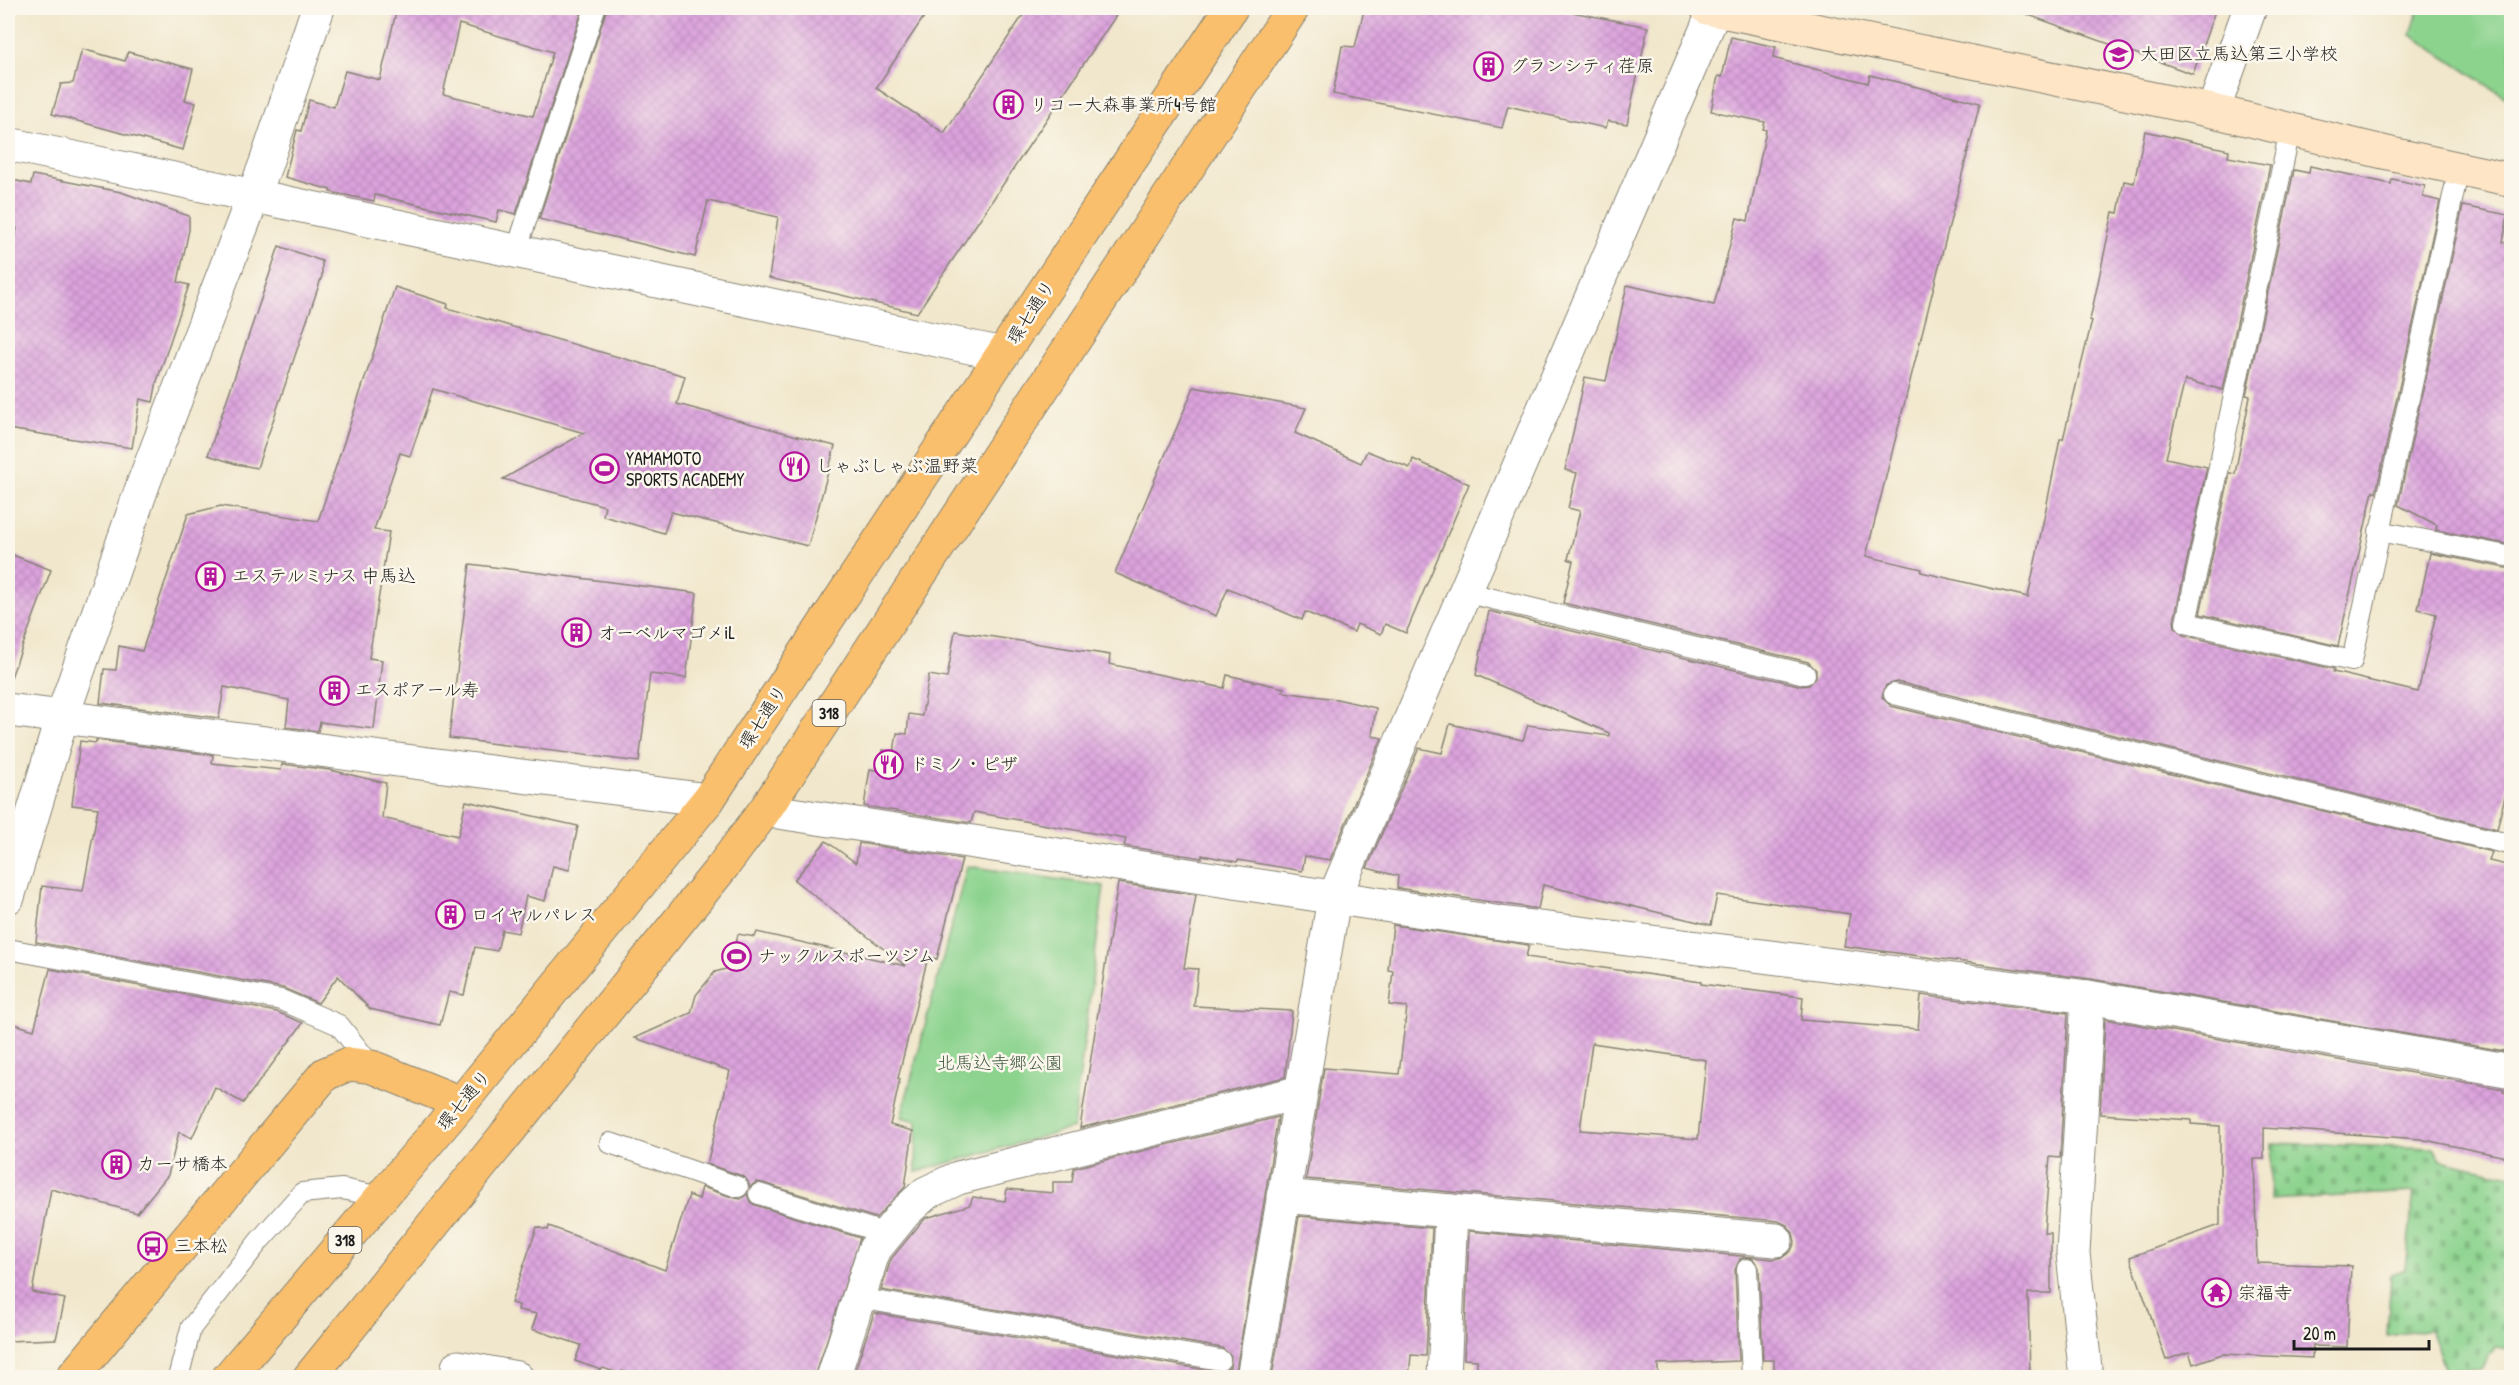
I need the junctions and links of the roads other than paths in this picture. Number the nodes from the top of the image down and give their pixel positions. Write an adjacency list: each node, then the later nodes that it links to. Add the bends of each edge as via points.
1 (318, 8): 12 (street)
2 (595, 8): 13 (lane)
3 (1231, 8): 14 (main road, 環七通り / 318)
4 (1293, 8): 23 (main road, 318)
5 (1711, 8): 7 (street); 17 (street)
6 (2250, 8): 7 (street)
7 (2213, 111): 8 (street)
8 (2290, 130): 10 (street); 15 (lane, via 2186,623 2352,661)
9 (8, 144): 12 (street)
10 (2459, 168): 11 (street); 15 (lane)
11 (2511, 180)
12 (253, 197): 13 (street); 21 (street, via 144,482)
13 (516, 252): 14 (street)
14 (1003, 354): 22 (main road, 環七通り / 318)
15 (2379, 531): 16 (lane)
16 (2511, 557)
17 (1464, 592): 18 (lane); 26 (street)
18 (1805, 674)
19 (1894, 694): 24 (lane)
20 (8, 710): 21 (street)
21 (62, 717): 22 (street); 25 (street)
22 (708, 800): 32 (main road, 環七通り / 318)
23 (765, 810): 26 (street); 48 (main road, 318)
24 (2511, 845)
25 (8, 897)
26 (1334, 898): 28 (street, via 1750,962); 31 (street)
27 (8, 949): 29 (lane, via 281,1000 339,1025)
28 (2088, 997): 30 (street); 54 (street, via 2073,1253)
29 (372, 1066): 32 (main road); 45 (main road, via 349,1064 325,1074)
30 (2511, 1071)
31 (1301, 1092): 36 (street); 39 (street, via 958,1178 926,1193)
32 (462, 1103): 37 (main road, 環七通り / 318)
33 (609, 1143): 34 (lane)
34 (738, 1187)
35 (759, 1194): 39 (lane)
36 (1283, 1196): 38 (street); 51 (street)
37 (382, 1197): 46 (lane, via 342,1189 302,1193 191,1328); 47 (main road, 環七通り / 318)
38 (1451, 1211): 40 (street); 52 (street)
39 (887, 1234): 42 (street, via 874,1250)
40 (1776, 1240)
41 (1747, 1269): 53 (lane)
42 (858, 1298): 43 (lane); 50 (street)
43 (1220, 1360)
44 (458, 1367): 49 (street)
45 (72, 1377)
46 (178, 1377)
47 (228, 1377)
48 (309, 1377)
49 (517, 1377)
50 (833, 1377)
51 (1253, 1377)
52 (1444, 1377)
53 (1752, 1377)
54 (2086, 1377)

